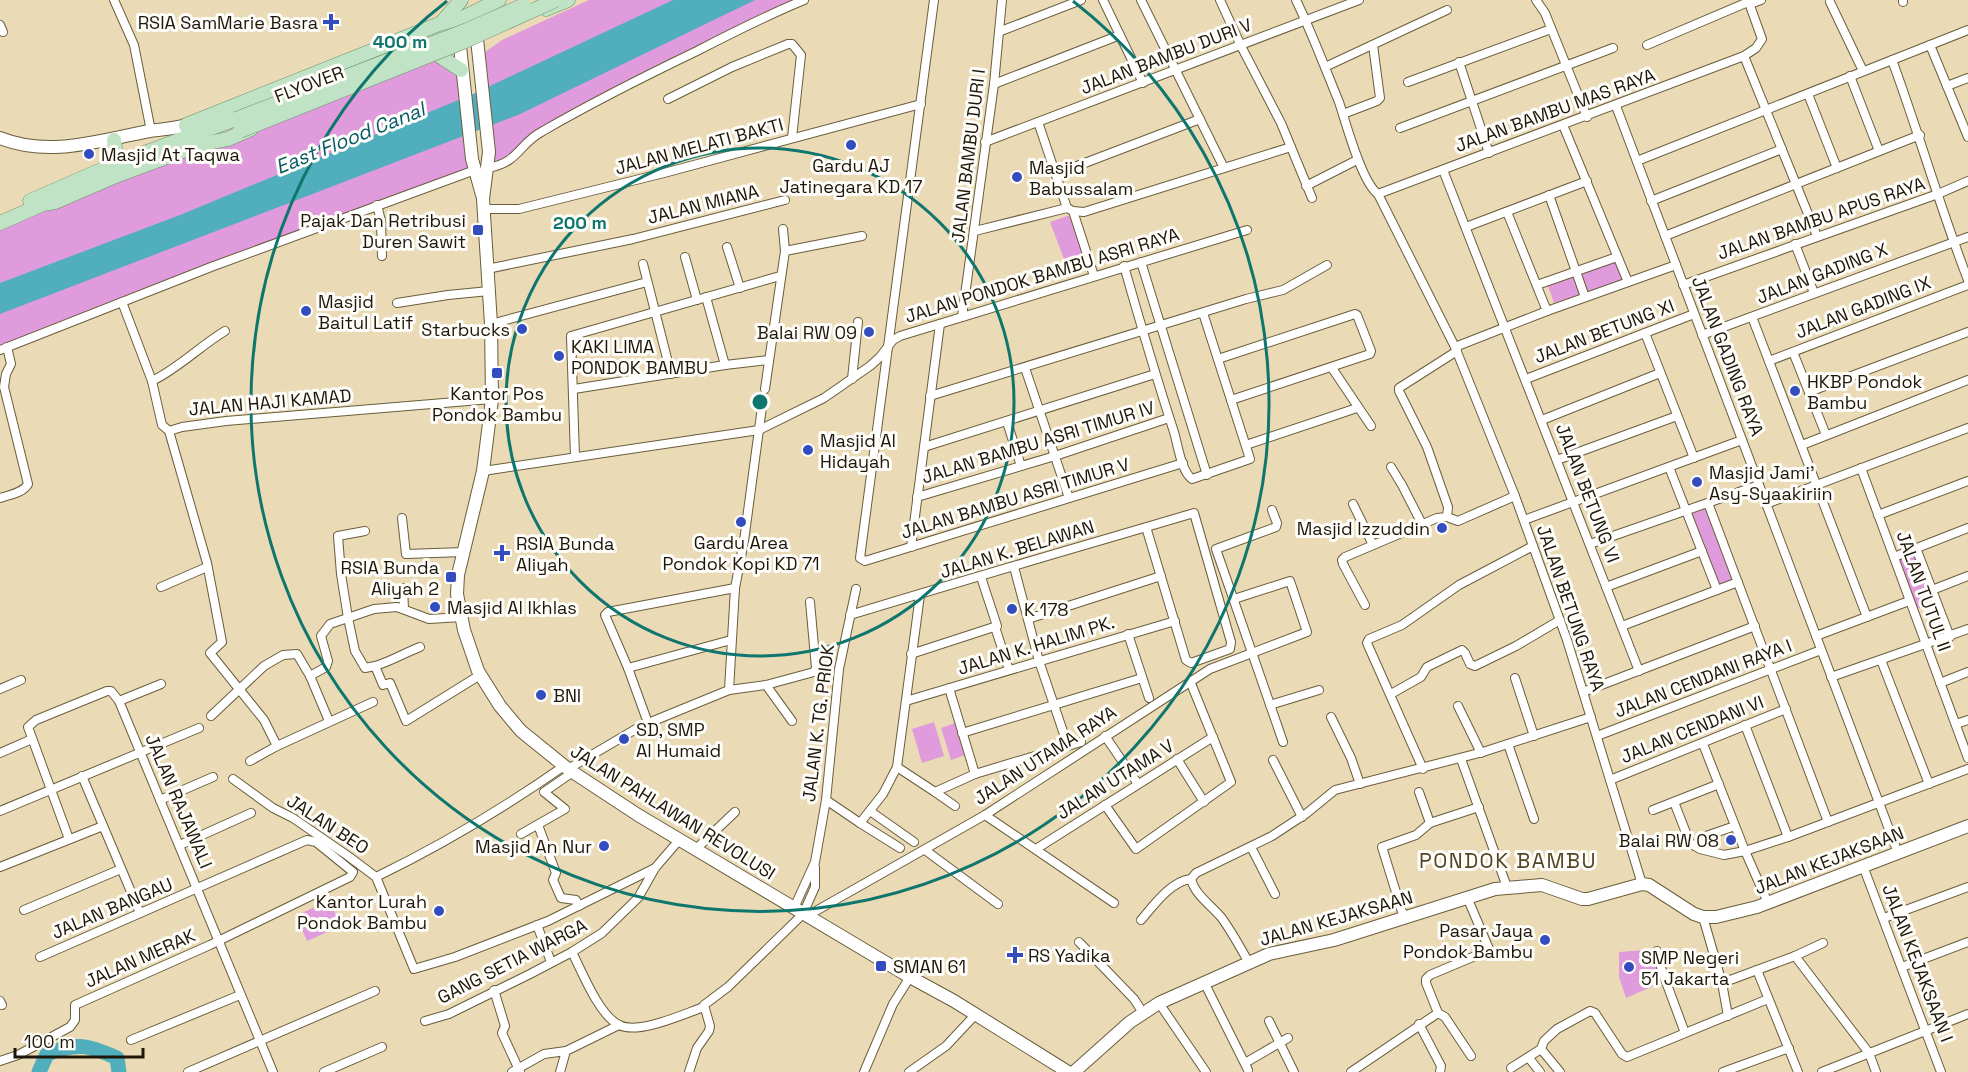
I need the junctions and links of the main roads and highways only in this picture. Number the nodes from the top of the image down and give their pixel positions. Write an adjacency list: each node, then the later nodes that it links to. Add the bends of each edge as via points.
1 (499, 0): 6 (main road)
2 (518, 0): 7 (main road, via 521,13)
3 (534, 0): 15 (main road, FLYOVER, bridge)
4 (556, 0): 15 (main road, FLYOVER, bridge, via 462,42)
5 (568, 0): 7 (main road)
6 (468, 10): 8 (main road); 9 (main road, JALAN PAHLAWAN REVOLUSI); 10 (main road, JALAN PAHLAWAN REVOLUSI); 11 (main road)
7 (531, 16): 8 (main road)
8 (491, 33): 9 (main road)
9 (477, 39): 10 (main road); 20 (main road, JALAN PAHLAWAN REVOLUSI, via 489,152)
10 (460, 46): 12 (main road); 14 (main road, JALAN PAHLAWAN REVOLUSI)
11 (362, 56): 13 (main road, via 408,45 413,60); 16 (main road)
12 (438, 56): 13 (main road); 14 (main road)
13 (407, 67): 16 (main road, via 228,139)
14 (462, 72): 20 (main road, JALAN PAHLAWAN REVOLUSI, via 473,164)
15 (238, 125): 16 (main road)
16 (192, 135): 18 (main road, via 151,131); 19 (main road); 22 (main road, via 113,177)
17 (0, 138): 18 (main road, via 47,148)
18 (114, 140): 19 (main road)
19 (117, 163): 21 (main road)
20 (483, 204): 24 (main road, JALAN PAHLAWAN REVOLUSI, via 492,399 483,471 457,588 464,630 480,675 500,706 521,731 569,769 638,815)
21 (0, 213)
22 (0, 222)
23 (1968, 826): 25 (main road, JALAN KEJAKSAAN, via 1731,915 1694,914 1642,884 1588,899 1542,885 1508,887 1467,897 1334,940 1280,951 1159,1003)
24 (1068, 1072)
25 (1074, 1072)

